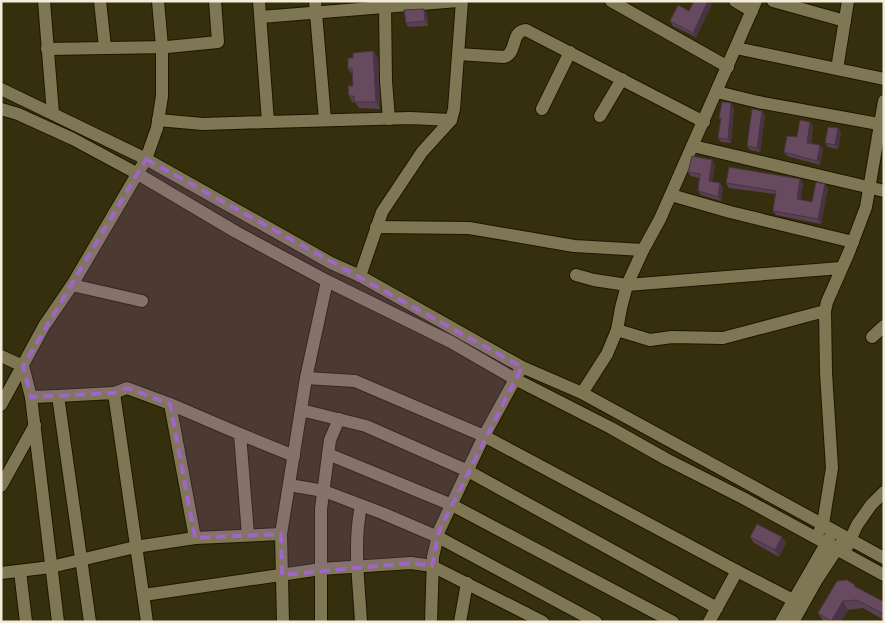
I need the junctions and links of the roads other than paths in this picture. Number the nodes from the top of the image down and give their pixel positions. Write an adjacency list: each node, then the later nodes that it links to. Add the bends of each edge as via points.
1 (44, 1): 20 (street)
2 (100, 1): 21 (street)
3 (158, 1): 19 (street)
4 (215, 1): 19 (street, via 218,42)
5 (259, 1): 17 (street)
6 (458, 1): 12 (street)
7 (462, 1): 24 (street)
8 (611, 1): 25 (street)
9 (735, 1): 14 (street)
10 (773, 1): 18 (street)
11 (848, 1): 18 (street)
12 (413, 3): 16 (street)
13 (362, 5): 15 (street); 16 (street)
14 (754, 6): 22 (street)
15 (315, 7): 17 (street); 38 (street)
16 (385, 7): 36 (street)
17 (261, 16): 40 (street)
18 (844, 21): 26 (street)
19 (162, 46): 21 (street); 37 (street, via 162,96)
20 (48, 48): 21 (street); 34 (street)
21 (105, 48)
22 (736, 48): 25 (street); 26 (street)
23 (570, 52): 24 (street, via 521,30 512,51 504,57); 27 (street); 33 (street)
24 (458, 54): 39 (street)
25 (728, 66): 30 (street)
26 (836, 69): 28 (street)
27 (622, 79): 35 (street); 41 (street)
28 (884, 79)
29 (1, 89): 34 (street)
30 (717, 92): 41 (street); 42 (street)
31 (884, 101): 42 (street)
32 (1, 108): 45 (street, via 73,139)
33 (542, 109)
34 (54, 114): 44 (street)
35 (600, 116)
36 (389, 119): 38 (street); 39 (street)
37 (158, 120): 40 (street, via 202,124); 44 (street)
38 (325, 120): 40 (street)
39 (451, 120): 49 (street, via 422,152 382,212)
40 (268, 122)
41 (704, 122): 43 (street)
42 (882, 125): 46 (street)
43 (693, 146): 46 (street); 48 (street)
44 (146, 159): 45 (street); 54 (street, via 331,263)
45 (138, 174): 55 (street); 56 (street)
46 (869, 188): 47 (street); 50 (street, via 866,207)
47 (884, 191)
48 (671, 195): 50 (street); 51 (street)
49 (376, 227): 51 (street, via 469,228 574,246); 54 (street)
50 (853, 242): 52 (street)
51 (643, 250): 57 (street)
52 (841, 268): 57 (street); 59 (street)
53 (576, 275): 57 (street)
54 (360, 276): 65 (street)
55 (327, 281): 66 (street); 67 (street, via 452,342)
56 (72, 284): 58 (street); 64 (street)
57 (627, 285): 61 (street)
58 (142, 301)
59 (825, 311): 61 (street, via 723,338 650,340); 88 (street, via 826,373)
60 (884, 326): 62 (street)
61 (617, 330): 69 (street, via 607,354)
62 (872, 337)
63 (1, 356): 64 (street)
64 (23, 366): 71 (street); 73 (street)
65 (522, 367): 67 (street); 69 (street)
66 (306, 378): 74 (street); 78 (street, via 355,381)
67 (515, 379): 78 (street); 94 (street)
68 (114, 393): 70 (street); 72 (street, via 127,388); 93 (street)
69 (582, 393): 88 (street)
70 (58, 396): 71 (street); 96 (street)
71 (32, 397): 76 (street)
72 (170, 404): 77 (street); 92 (street)
73 (1, 405)
74 (301, 410): 75 (street); 80 (street)
75 (339, 419): 79 (street); 81 (street, via 366,426)
76 (36, 425): 83 (street); 98 (street)
77 (240, 434): 80 (street); 90 (street)
78 (484, 436): 81 (street); 102 (street)
79 (328, 454): 84 (street); 86 (street)
80 (294, 456): 82 (street)
81 (468, 471): 86 (street); 109 (street)
82 (289, 485): 84 (street); 89 (street)
83 (1, 486)
84 (324, 491): 87 (street); 100 (street)
85 (884, 492): 88 (street, via 857,525)
86 (452, 505): 91 (street); 121 (street)
87 (361, 506): 91 (street); 99 (street)
88 (838, 533): 94 (street); 94 (street); 95 (street)
89 (281, 534): 90 (street); 105 (street)
90 (248, 535): 92 (street)
91 (438, 537): 97 (street); 120 (street)
92 (195, 538): 93 (street)
93 (135, 547): 96 (street); 107 (street)
94 (831, 547): 104 (street); 108 (street); 124 (street)
95 (884, 558)
96 (81, 559): 98 (street); 112 (street)
97 (432, 566): 99 (street, via 411,563); 106 (street); 117 (street)
98 (51, 567): 101 (street); 111 (street)
99 (357, 567): 100 (street); 116 (street)
100 (320, 569): 105 (street); 115 (street)
101 (20, 571): 103 (street); 110 (street)
102 (737, 572): 108 (street); 109 (street)
103 (1, 573)
104 (884, 575)
105 (282, 576): 107 (street); 114 (street)
106 (467, 583): 118 (street); 119 (street)
107 (144, 596): 113 (street)
108 (792, 600): 123 (street)
109 (717, 608): 122 (street)
110 (26, 622)
111 (58, 622)
112 (90, 622)
113 (147, 622)
114 (283, 622)
115 (321, 622)
116 (360, 622)
117 (431, 622)
118 (460, 622)
119 (543, 622)
120 (596, 622)
121 (674, 622)
122 (710, 622)
123 (781, 622)
124 (793, 622)

